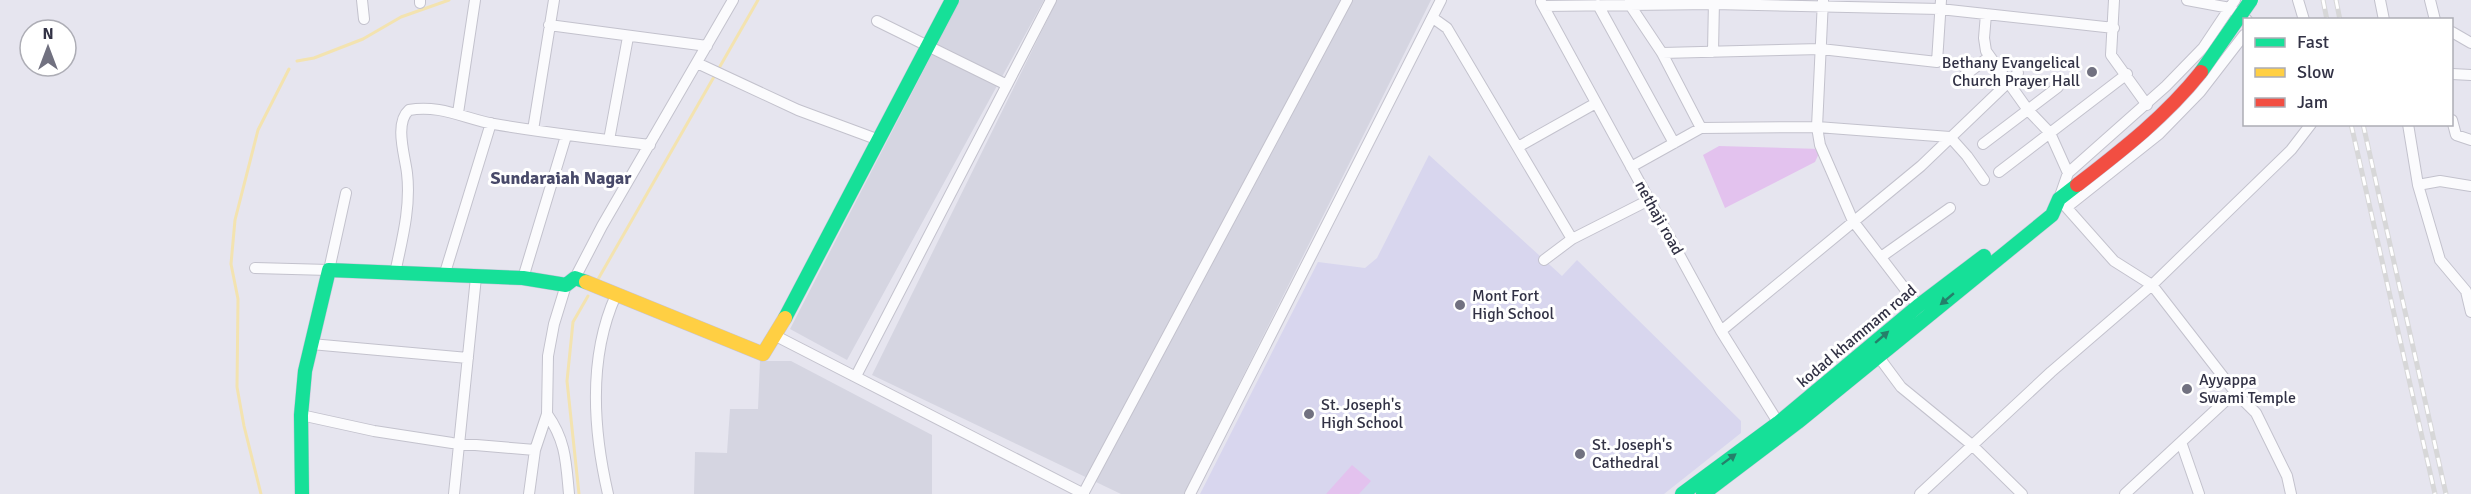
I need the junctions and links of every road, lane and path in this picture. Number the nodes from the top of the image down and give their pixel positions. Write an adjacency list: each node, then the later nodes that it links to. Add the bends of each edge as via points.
1 (362, 0): 28 (street)
2 (475, 0): 54 (street)
3 (554, 0): 30 (street)
4 (733, 0): 37 (street)
5 (952, 0): 36 (main road)
6 (1051, 0): 49 (street)
7 (1347, 0): 117 (street)
8 (1441, 0): 23 (street)
9 (2114, 0): 31 (street)
10 (2187, 0): 20 (street)
11 (2250, 0): 80 (main road, kodad khammam road, bridge, via 2183,93 2151,126 2077,185)
12 (2298, 0): 25 (street)
13 (2380, 0): 26 (street)
14 (2430, 0): 27 (street)
15 (1630, 2): 16 (street); 21 (street); 40 (street)
16 (1714, 2): 17 (street); 39 (street)
17 (1823, 2): 19 (street); 38 (street)
18 (1541, 3): 21 (street); 51 (street, nethaji road)
19 (1941, 4): 22 (street); 38 (street, via 1936,62)
20 (2233, 4): 24 (street); 52 (street, via 2203,48)
21 (1598, 5): 68 (street)
22 (1986, 14): 31 (street); 41 (street, via 1984,44)
23 (1433, 18): 71 (street, via 1447,28); 118 (street)
24 (2245, 18)
25 (2303, 18)
26 (2384, 18)
27 (2434, 18)
28 (364, 19)
29 (877, 21): 36 (street)
30 (549, 25): 33 (street); 61 (street)
31 (2114, 28): 44 (street, via 2111,55)
32 (2453, 33): 35 (street)
33 (628, 36): 37 (street); 65 (street)
34 (2243, 36): 80 (street, via 2200,92 2159,134)
35 (2471, 44)
36 (928, 45): 49 (street); 66 (main road)
37 (707, 46): 42 (street)
38 (1821, 49): 39 (street); 59 (street)
39 (1713, 52): 40 (street)
40 (1662, 53): 60 (street)
41 (1989, 57): 47 (street); 48 (street)
42 (697, 63): 66 (street, via 798,110); 70 (street)
43 (2018, 73): 48 (street)
44 (2127, 74): 52 (street); 62 (street)
45 (2453, 74): 46 (street)
46 (2471, 75)
47 (1960, 79)
48 (2008, 83): 53 (street); 64 (street)
49 (1007, 85): 103 (street)
50 (2058, 87): 53 (street)
51 (1596, 103): 71 (street); 72 (street, nethaji road)
52 (2147, 105): 74 (street)
53 (2028, 110): 62 (street); 69 (street)
54 (458, 113): 55 (street); 88 (street, via 418,108 405,114 402,134 409,197)
55 (491, 123): 61 (street); 89 (street)
56 (2309, 126): 93 (street, via 2291,150)
57 (2408, 126): 76 (street)
58 (2453, 126): 67 (street, via 2456,135)
59 (1817, 127): 60 (street); 64 (street); 82 (street, via 1820,145)
60 (1701, 128): 68 (street)
61 (533, 130): 63 (street)
62 (2050, 133): 73 (street); 74 (street)
63 (566, 136): 65 (street); 91 (street)
64 (1950, 137): 75 (street); 82 (street, via 1921,166)
65 (609, 140): 70 (street)
66 (879, 140): 99 (main road)
67 (2471, 140)
68 (1674, 143): 72 (street)
69 (1983, 144)
70 (650, 145): 92 (street, via 602,225)
71 (1518, 147): 83 (street)
72 (1631, 167): 79 (street, nethaji road)
73 (2000, 172)
74 (2068, 173): 80 (street)
75 (1984, 180)
76 (2418, 185): 77 (street, via 2440,181); 94 (street, via 2440,260)
77 (2471, 186)
78 (346, 193): 87 (street)
79 (1649, 200): 83 (street); 98 (street, nethaji road)
80 (2060, 204): 93 (street, via 2114,261); 96 (main road, kodad khammam road, via 2040,214); 101 (main road, kodad khammam road, one-way to 101, via 2052,215)
81 (1950, 208): 84 (street)
82 (1852, 220): 84 (street); 98 (street)
83 (1572, 239): 85 (street)
84 (1881, 257): 96 (street)
85 (1544, 260)
86 (255, 268): 87 (street)
87 (329, 270): 88 (main road); 100 (main road)
88 (395, 273): 89 (main road)
89 (444, 276): 90 (main road)
90 (476, 277): 91 (main road); 102 (street)
91 (523, 278): 92 (main road)
92 (575, 281): 95 (main road); 105 (street, via 554,324 548,356)
93 (2152, 285): 104 (street); 110 (street)
94 (2468, 290): 97 (street)
95 (616, 295): 99 (main road, via 764,354); 116 (street, via 598,348 596,410)
96 (1918, 306): 107 (main road, kodad khammam road, one-way to 96)
97 (2471, 312)
98 (1721, 331): 107 (street, nethaji road)
99 (776, 336): 103 (street)
100 (311, 344): 102 (street); 106 (main road, via 304,371)
101 (1878, 356): 107 (main road, kodad khammam road); 110 (street, via 1901,387)
102 (468, 358): 109 (street)
103 (856, 376): 117 (street)
104 (2235, 392): 108 (street); 125 (street, via 2256,412 2287,476)
105 (547, 414): 111 (street); 115 (street, via 562,441)
106 (301, 415): 109 (street); 112 (main road)
107 (1781, 428): 119 (main road, kodad khammam road, one-way to 107); 120 (main road, kodad khammam road)
108 (2181, 442): 123 (street); 124 (street)
109 (459, 444): 111 (street); 113 (street)
110 (1971, 445): 121 (street); 122 (street)
111 (535, 450): 114 (street)
112 (302, 494)
113 (454, 494)
114 (529, 494)
115 (569, 494)
116 (608, 494)
117 (1084, 494)
118 (1190, 494)
119 (1682, 494)
120 (1703, 494)
121 (1920, 494)
122 (2022, 494)
123 (2125, 494)
124 (2199, 494)
125 (2291, 494)

